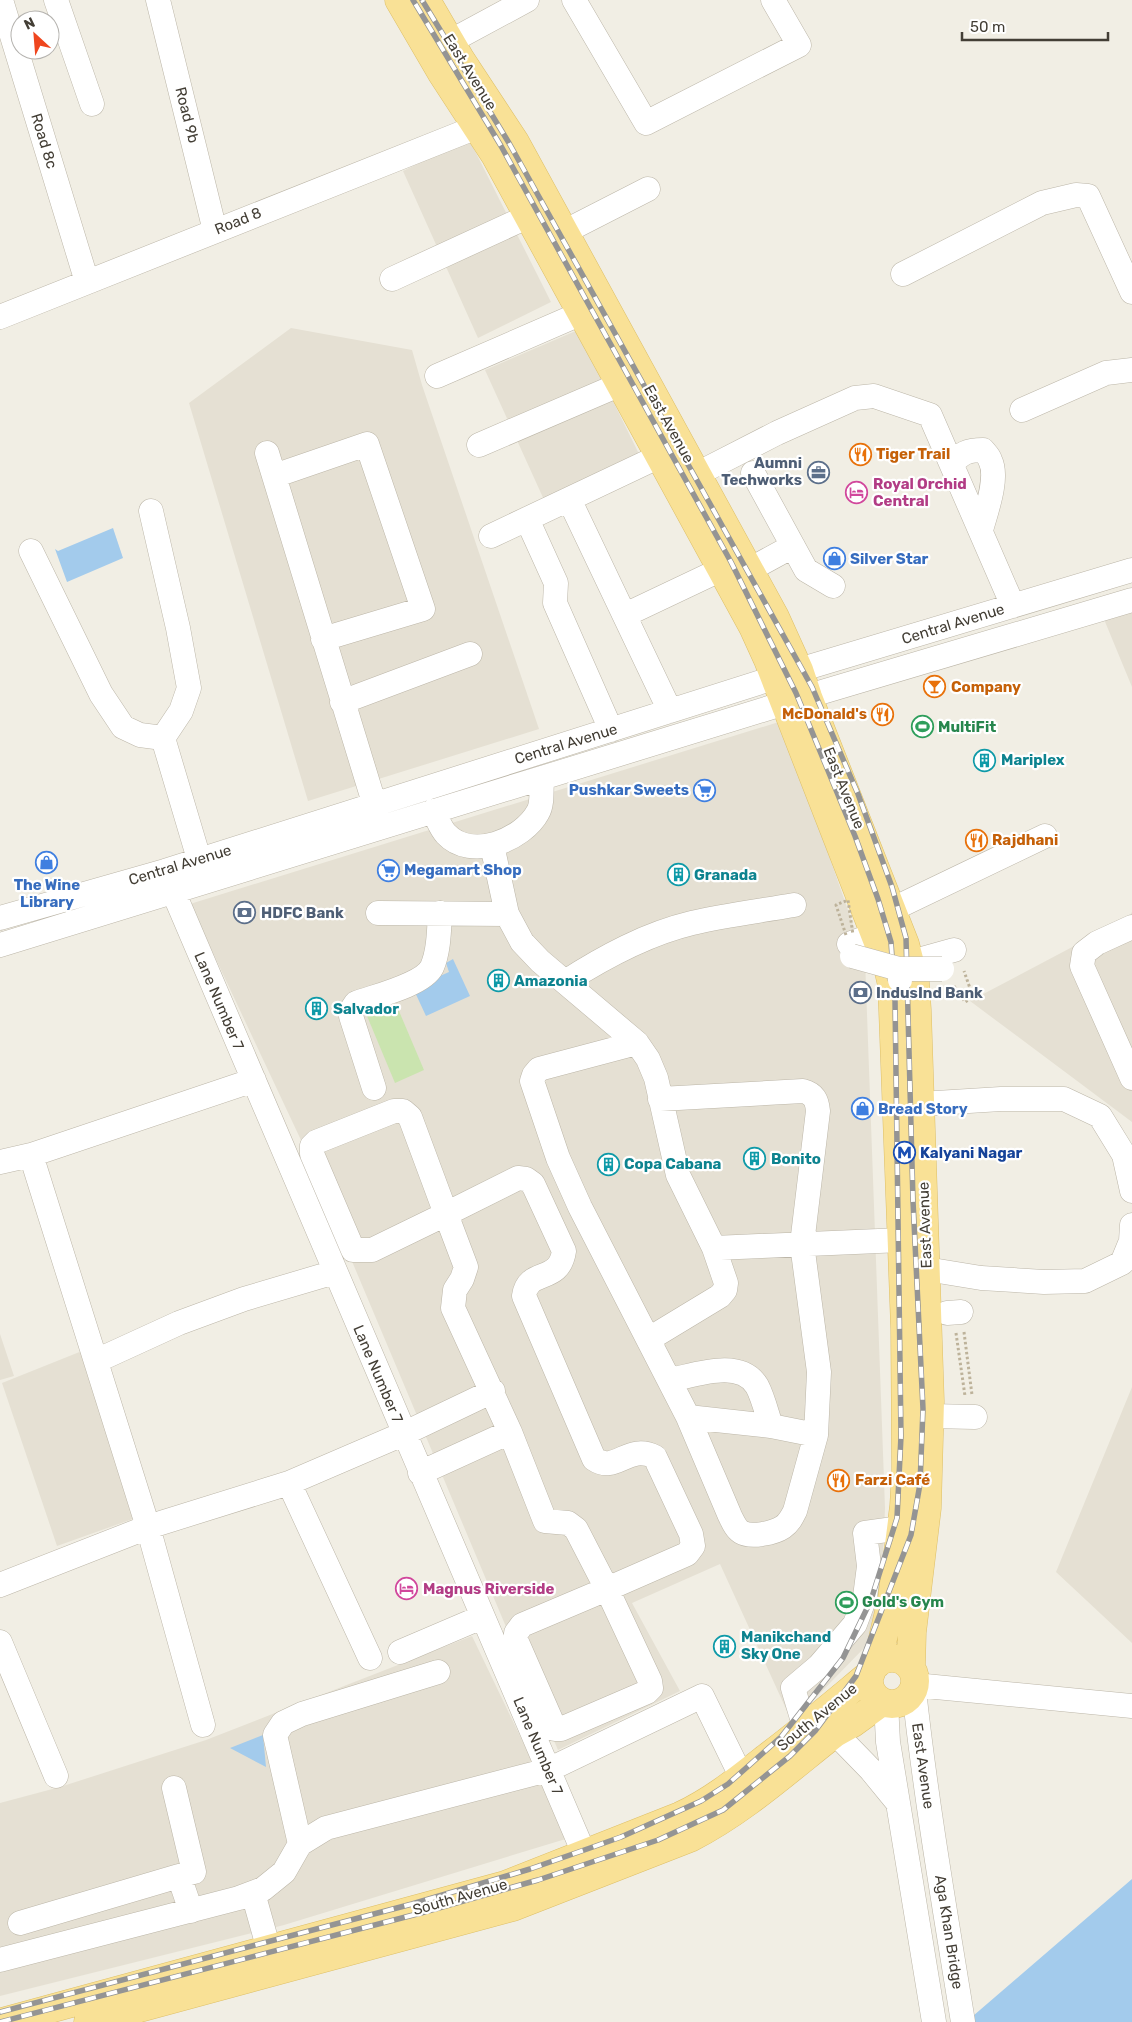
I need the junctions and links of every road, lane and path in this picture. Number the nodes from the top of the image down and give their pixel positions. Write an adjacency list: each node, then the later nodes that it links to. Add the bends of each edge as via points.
1 (1, 0): 18 (street, Road 8c)
2 (56, 0): 10 (street)
3 (158, 0): 14 (street, Road 9b)
4 (399, 0): 11 (main road, East Avenue)
5 (426, 0): 9 (main road, East Avenue)
6 (527, 0): 9 (street)
7 (574, 0): 8 (street, via 646,123 798,44)
8 (774, 0)
9 (450, 41): 15 (main road, East Avenue, via 515,142)
10 (92, 104)
11 (477, 127): 13 (main road, East Avenue); 14 (street, Road 8)
12 (648, 189): 15 (street)
13 (529, 216): 17 (street); 20 (main road, East Avenue)
14 (215, 231): 18 (street, Road 8)
15 (564, 232): 31 (main road, East Avenue)
16 (903, 274): 19 (street, via 1042,203 1076,195 1088,196)
17 (392, 279)
18 (87, 282): 21 (street, Road 8)
19 (1132, 292)
20 (582, 313): 23 (street); 24 (main road, East Avenue)
21 (0, 317)
22 (1132, 370): 25 (street, via 1106,373)
23 (437, 376)
24 (621, 384): 26 (street); 28 (main road, East Avenue)
25 (1022, 410)
26 (479, 445)
27 (267, 453): 32 (street)
28 (660, 456): 33 (street); 40 (main road, East Avenue)
29 (952, 465): 31 (street, via 930,415 874,396 855,398 776,433); 36 (street); 36 (street, via 958,455 972,450 983,450 990,460 994,473)
30 (754, 472): 38 (street)
31 (697, 474): 41 (main road, East Avenue)
32 (274, 476): 47 (street); 47 (street, via 367,444 423,609)
33 (569, 499): 35 (street); 46 (street)
34 (152, 511): 54 (street, via 189,688 181,711)
35 (527, 519): 37 (street); 53 (street, via 556,583 555,603)
36 (980, 530): 45 (street)
37 (491, 536)
38 (793, 546): 41 (street); 43 (street, via 806,570)
39 (31, 551): 54 (street, via 101,694 123,727 140,735)
40 (722, 569): 46 (street); 49 (main road, East Avenue, via 753,627)
41 (749, 570): 49 (main road, East Avenue, via 774,617)
42 (1132, 570): 45 (street, Central Avenue)
43 (833, 586)
44 (1132, 600): 50 (street, Central Avenue)
45 (1013, 606): 49 (street, Central Avenue)
46 (625, 615): 52 (street)
47 (324, 639): 51 (street)
48 (470, 654): 51 (street)
49 (787, 674): 50 (main road, East Avenue); 52 (street, Central Avenue)
50 (796, 700): 55 (street, Central Avenue); 64 (main road, East Avenue); 70 (main road, East Avenue)
51 (342, 702): 56 (street)
52 (670, 711): 53 (street, Central Avenue)
53 (611, 730): 56 (street, Central Avenue)
54 (163, 738): 61 (street)
55 (542, 778): 57 (street, Central Avenue); 60 (street, via 539,811 518,834)
56 (374, 804): 58 (street); 61 (street, Central Avenue)
57 (433, 811): 58 (street, Central Avenue); 60 (street, via 446,834 466,846)
58 (381, 827): 62 (street, Central Avenue)
59 (1045, 836): 64 (street)
60 (492, 846): 67 (street)
61 (200, 859): 62 (street, Central Avenue)
62 (168, 882): 68 (street, Central Avenue); 71 (street, Central Avenue); 78 (street, Lane Number 7)
63 (794, 905): 75 (street, via 692,923 635,942)
64 (893, 909): 74 (main road, East Avenue)
65 (378, 913): 66 (street)
66 (440, 913): 67 (street); 79 (street, via 432,968 419,980 356,1003 352,1008 351,1016)
67 (507, 914): 75 (street, via 522,942)
68 (0, 918)
69 (1132, 928): 77 (street, via 1097,943 1084,953 1082,966)
70 (876, 934): 72 (street); 87 (main road, East Avenue, via 892,985)
71 (0, 945)
72 (849, 953): 72 (path, bridge, via 853,936 848,900 836,905); 74 (street, bridge)
73 (944, 955): 74 (street, bridge)
74 (904, 970): 81 (main road, East Avenue, via 916,991)
75 (564, 982): 76 (street)
76 (638, 1043): 80 (street, via 656,1078); 92 (street, via 540,1069 532,1081 558,1158 580,1207)
77 (1132, 1078)
78 (254, 1080): 82 (street); 91 (street, Lane Number 7)
79 (374, 1088)
80 (660, 1099): 88 (street, via 803,1090 817,1100); 89 (street, via 678,1175)
81 (920, 1104): 84 (street, via 1064,1099 1100,1116 1124,1155); 90 (main road, East Avenue)
82 (31, 1154): 83 (street); 93 (street)
83 (0, 1162)
84 (1132, 1191)
85 (446, 1214): 85 (street, via 410,1117 403,1111 394,1110 312,1146 312,1154 353,1250 372,1250); 95 (street, via 466,1267 454,1290 453,1308); 108 (street, via 518,1178 533,1184 564,1251 557,1269 533,1280 525,1288 524,1296 594,1459 601,1464 610,1464 635,1453 645,1452 655,1457 691,1534 693,1546 687,1554)
86 (1132, 1225): 90 (street, via 1131,1241 1122,1263 1085,1281 981,1278)
87 (902, 1240): 88 (street); 106 (main road, East Avenue, via 906,1410)
88 (802, 1244): 89 (street); 102 (street, via 819,1372)
89 (714, 1248): 92 (street, via 726,1283 725,1290)
90 (926, 1269): 96 (main road, East Avenue)
91 (335, 1272): 93 (street, via 244,1299 179,1323); 101 (street, Lane Number 7)
92 (649, 1339): 94 (street)
93 (96, 1361): 105 (street)
94 (670, 1380): 97 (street); 99 (street, via 727,1370 745,1373 757,1386)
95 (493, 1390): 100 (street); 101 (street)
96 (930, 1416): 98 (street); 117 (main road, East Avenue, via 928,1508 912,1632)
97 (688, 1417): 99 (street); 102 (street, via 730,1516 743,1534 757,1535 781,1528 789,1522)
98 (971, 1417): 98 (path, via 954,1312)
99 (771, 1426): 102 (street)
100 (510, 1432): 103 (street); 108 (street, via 545,1521 568,1523 576,1529)
101 (403, 1434): 103 (street, Lane Number 7); 104 (street)
102 (816, 1435)
103 (420, 1473): 109 (street, Lane Number 7)
104 (289, 1483): 105 (street); 114 (street)
105 (148, 1527): 107 (street); 120 (street)
106 (901, 1528): 110 (street, via 866,1533 869,1566 865,1596); 111 (main road, East Avenue)
107 (0, 1586)
108 (607, 1589): 108 (street, via 522,1625 516,1633 516,1640 556,1729 651,1688)
109 (482, 1617): 113 (street); 123 (street, Lane Number 7)
110 (855, 1624): 111 (street); 121 (street, via 820,1666 793,1688)
111 (885, 1632): 115 (main road, East Avenue)
112 (0, 1642): 124 (street)
113 (400, 1652)
114 (370, 1658)
115 (874, 1669): 117 (main road, via 888,1659 895,1659 906,1663); 118 (main road, via 870,1688); 121 (main road, South Avenue)
116 (438, 1672): 130 (street, via 323,1707 284,1723 275,1735)
117 (913, 1681): 118 (main road, via 904,1701); 119 (street); 129 (street, East Avenue)
118 (884, 1703): 122 (main road, South Avenue); 127 (street, East Avenue)
119 (1132, 1706)
120 (203, 1725)
121 (805, 1728): 125 (main road, South Avenue)
122 (835, 1733): 127 (street); 131 (main road, South Avenue, via 716,1825 690,1838)
123 (548, 1770): 125 (street, via 702,1696); 130 (street, via 326,1828); 131 (street, Lane Number 7)
124 (56, 1776)
125 (742, 1778): 131 (main road, South Avenue, via 696,1808)
126 (174, 1788): 132 (street, via 194,1872)
127 (899, 1804): 128 (street, East Avenue)
128 (906, 1842): 140 (street, Aga Khan Bridge)
129 (934, 1842): 141 (street, Aga Khan Bridge)
130 (300, 1844): 133 (street, via 284,1872 263,1890)
131 (589, 1865): 136 (main road, South Avenue); 139 (main road, South Avenue, via 513,1907)
132 (180, 1876): 134 (street); 135 (street)
133 (254, 1893): 134 (street); 136 (street)
134 (191, 1911): 137 (street)
135 (20, 1924)
136 (269, 1950): 138 (main road, South Avenue)
137 (0, 1960)
138 (2, 2022)
139 (88, 2022)
140 (934, 2022)
141 (963, 2022)

